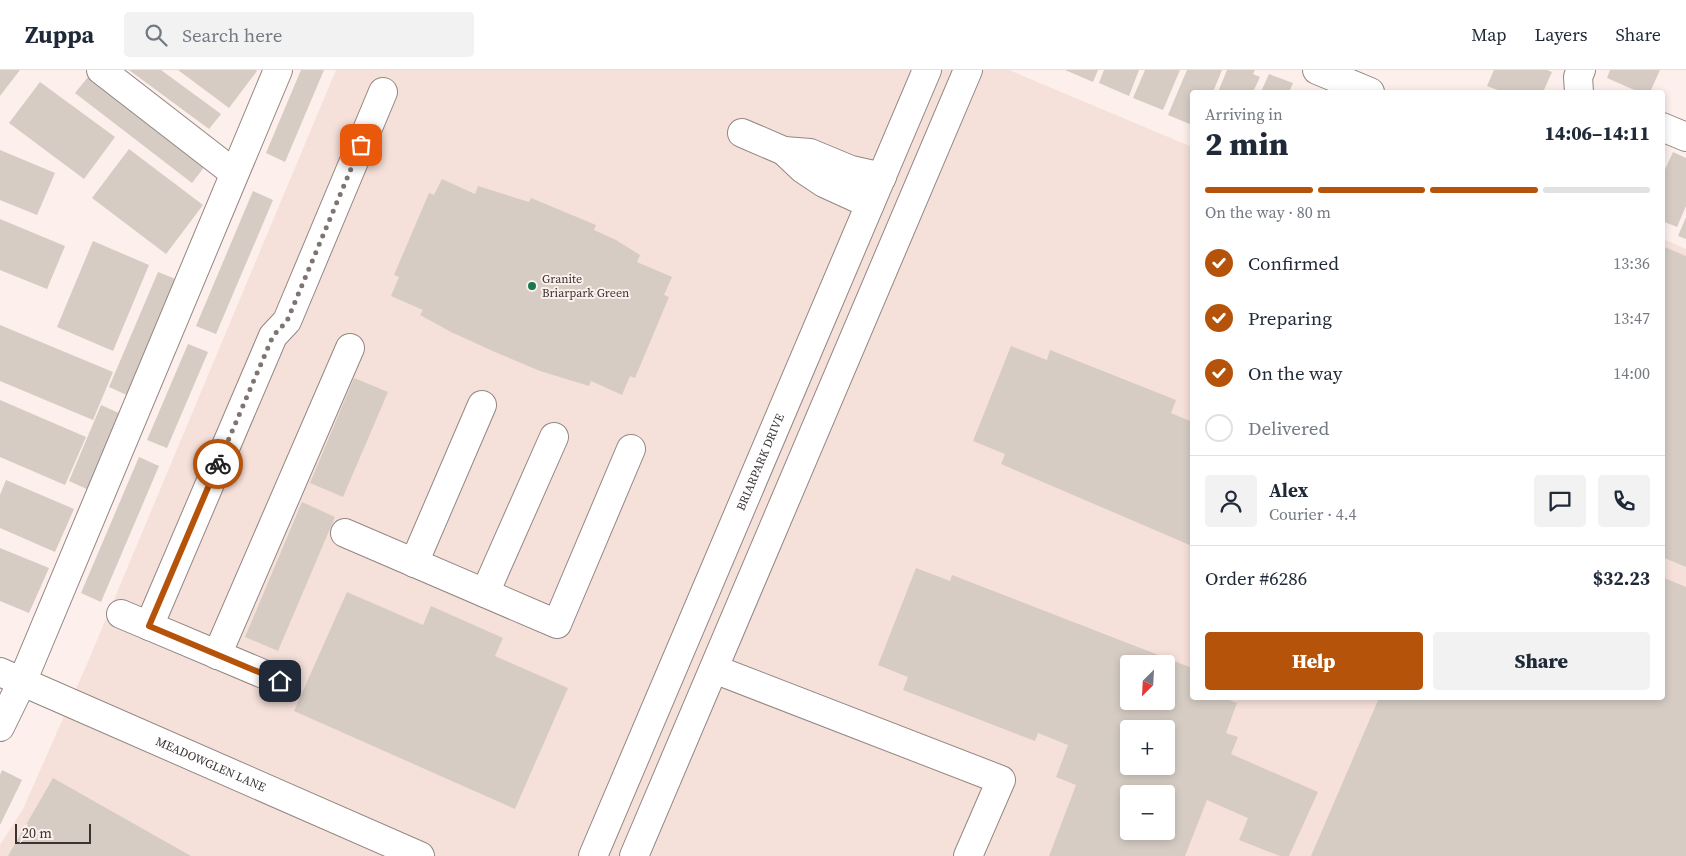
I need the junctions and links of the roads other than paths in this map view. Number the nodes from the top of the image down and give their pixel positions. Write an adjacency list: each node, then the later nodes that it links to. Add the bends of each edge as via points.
1 (101, 70): 14 (street)
2 (278, 70): 14 (street)
3 (927, 70): 15 (street, BRIARPARK DRIVE)
4 (968, 70): 27 (street)
5 (1317, 70): 7 (street)
6 (1581, 70): 8 (street)
7 (1365, 90)
8 (1579, 90)
9 (383, 92): 25 (street, via 287,321 273,336)
10 (1665, 128): 12 (street)
11 (742, 133): 13 (street)
12 (1686, 137)
13 (784, 151): 15 (street, via 810,153 851,170); 16 (street, via 824,183)
14 (234, 173): 28 (street)
15 (882, 177): 16 (street, BRIARPARK DRIVE)
16 (870, 204): 32 (street, BRIARPARK DRIVE)
17 (350, 348): 26 (street)
18 (482, 405): 22 (street)
19 (554, 437): 23 (street)
20 (631, 449): 23 (street, via 557,624)
21 (345, 533): 22 (street)
22 (414, 563): 23 (street)
23 (486, 593)
24 (121, 614): 25 (street)
25 (149, 626): 26 (street)
26 (217, 654): 29 (street)
27 (714, 669): 33 (street); 34 (street, via 1002,780)
28 (11, 677): 30 (street); 31 (street, MEADOWGLEN LANE)
29 (280, 681)
30 (0, 727)
31 (420, 856)
32 (593, 856)
33 (634, 856)
34 (968, 856)

